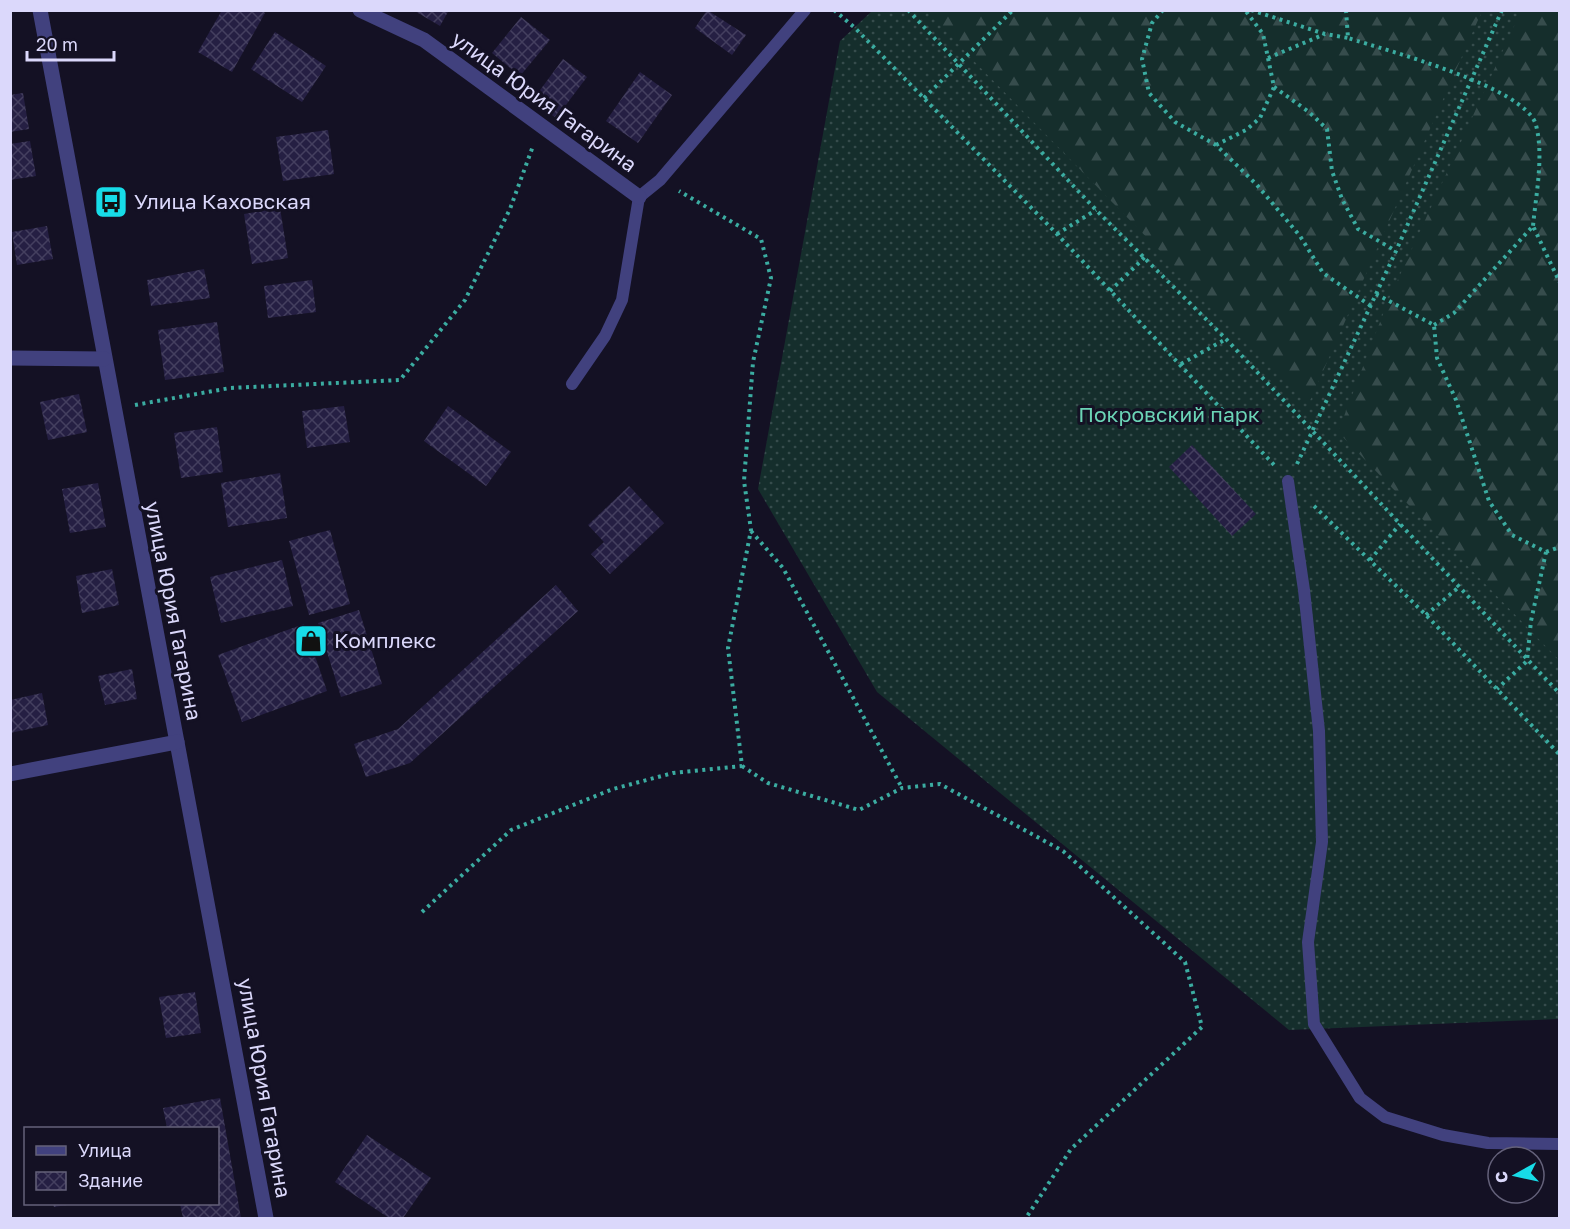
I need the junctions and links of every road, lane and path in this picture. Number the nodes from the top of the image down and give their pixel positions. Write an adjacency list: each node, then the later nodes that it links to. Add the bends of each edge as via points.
1 (40, 10): 35 (street, улица Юрия Гагарина)
2 (360, 10): 19 (street, улица Юрия Гагарина, via 424,40)
3 (805, 10): 21 (lane)
4 (834, 10): 18 (path)
5 (908, 10): 15 (path)
6 (1013, 10): 15 (path)
7 (1163, 10): 20 (path, via 1152,23 1142,59 1149,93 1174,122)
8 (1245, 10): 14 (path, via 1263,34)
9 (1251, 10): 12 (path)
10 (1346, 10): 13 (path)
11 (1502, 10): 16 (path)
12 (1325, 34): 13 (path); 14 (path)
13 (1348, 38): 16 (path)
14 (1268, 58): 17 (path)
15 (958, 65): 18 (path); 23 (path)
16 (1472, 80): 24 (path, via 1521,104 1536,124 1538,164); 26 (path)
17 (1274, 87): 20 (path, via 1260,118); 26 (path, via 1327,129 1332,171 1358,229)
18 (924, 98): 25 (path)
19 (541, 126): 22 (street, улица Юрия Гагарина); 38 (path, via 510,209 465,300 400,380 230,388)
20 (1216, 145): 31 (path, via 1279,210 1323,273)
21 (660, 180): 22 (lane); 42 (path, via 761,239 764,249 771,278 753,362 744,481)
22 (639, 196): 37 (lane, via 622,300 605,336)
23 (1096, 210): 25 (path); 27 (path)
24 (1533, 226): 28 (path); 32 (path, via 1454,313)
25 (1057, 234): 29 (path)
26 (1396, 251): 30 (path)
27 (1145, 257): 29 (path); 33 (path)
28 (1560, 283)
29 (1110, 291): 36 (path)
30 (1376, 294): 31 (path); 32 (path)
31 (1371, 306): 39 (path)
32 (1434, 325): 44 (path, via 1437,358 1456,400 1489,501 1512,535)
33 (1226, 339): 36 (path); 39 (path)
34 (10, 358): 35 (street)
35 (104, 359): 38 (street, улица Юрия Гагарина)
36 (1181, 364): 40 (path)
37 (572, 384)
38 (113, 409): 51 (street, улица Юрия Гагарина)
39 (1313, 432): 40 (path); 41 (path)
40 (1288, 481): 45 (path); 57 (lane, via 1319,731 1322,842 1308,942 1314,1024 1360,1098 1385,1117 1443,1135 1488,1143)
41 (1400, 524): 45 (path); 46 (path)
42 (751, 530): 53 (path, via 728,648); 55 (path, via 783,568)
43 (1560, 547): 44 (path)
44 (1546, 552): 48 (path)
45 (1370, 560): 47 (path)
46 (1460, 586): 47 (path); 48 (path)
47 (1426, 615): 49 (path)
48 (1527, 661): 49 (path); 50 (path)
49 (1497, 689): 52 (path)
50 (1560, 694)
51 (177, 742): 54 (street); 58 (street, улица Юрия Гагарина)
52 (1560, 755)
53 (742, 766): 55 (path, via 768,783 859,810); 56 (path, via 673,773 613,789 511,830)
54 (10, 774)
55 (902, 788): 59 (path, via 940,784 1063,850 1185,962 1202,1027 1071,1149)
56 (422, 912)
57 (1560, 1144)
58 (267, 1218)
59 (1026, 1218)

